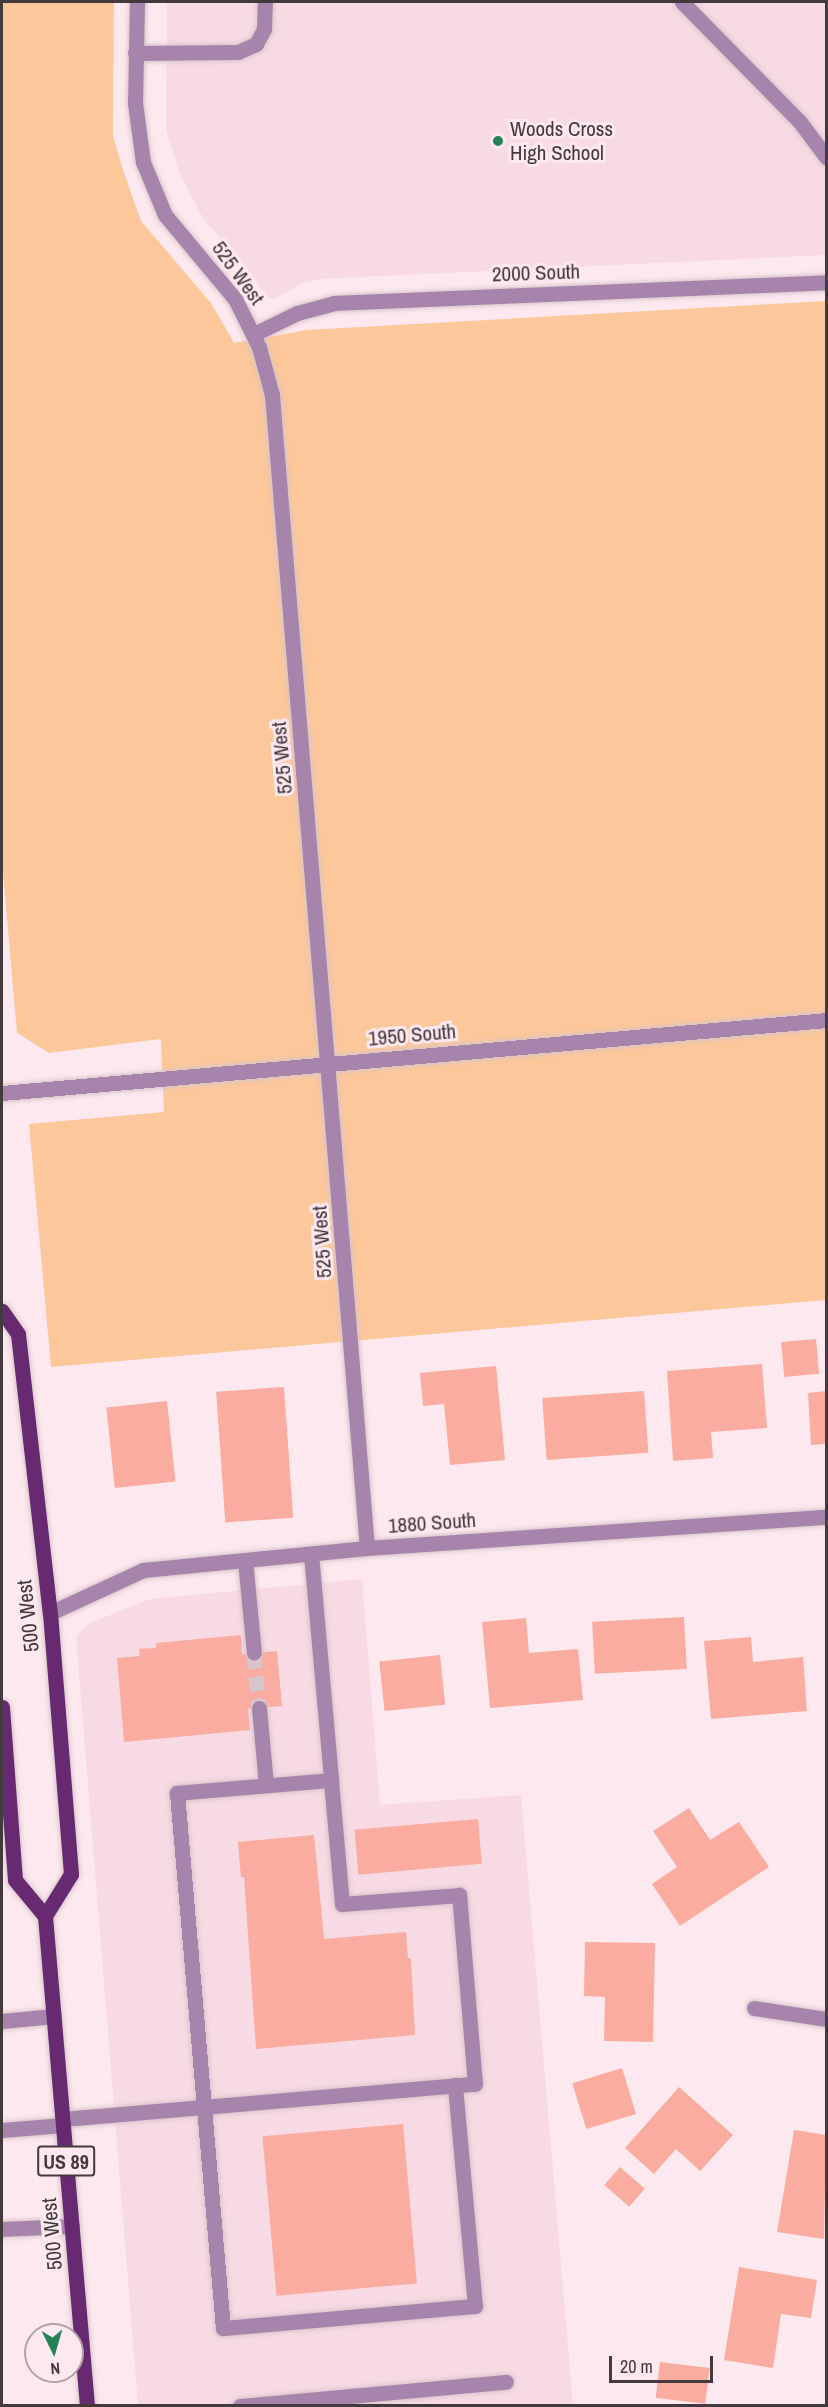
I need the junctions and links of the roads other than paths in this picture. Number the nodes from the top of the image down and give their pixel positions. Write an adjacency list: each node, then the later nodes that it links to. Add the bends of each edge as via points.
1 (137, 2): 4 (street, 525 West)
2 (265, 2): 4 (street, via 264,29 256,44 237,52)
3 (682, 2): 5 (street, via 800,122)
4 (135, 53): 7 (street, 525 West, via 136,133 156,196 165,215 235,298)
5 (826, 157)
6 (826, 282): 7 (street, 2000 South, via 334,303 297,313)
7 (254, 334): 9 (street, 525 West, via 266,367 275,421)
8 (826, 1020): 9 (street, 1950 South)
9 (329, 1063): 10 (street, 1950 South); 13 (street, 525 West)
10 (2, 1093)
11 (2, 1311): 16 (main road, 500 West, via 18,1334)
12 (826, 1517): 13 (street, 1880 South)
13 (367, 1548): 14 (street, 1880 South)
14 (311, 1554): 15 (street, 1880 South); 20 (street)
15 (245, 1560): 16 (street, 1880 South, via 144,1570); 17 (street)
16 (50, 1612): 22 (main road, 500 West, via 71,1874)
17 (254, 1653)
18 (2, 1707): 22 (main road, via 15,1880)
19 (259, 1708): 21 (street)
20 (331, 1780): 21 (street); 27 (street, via 342,1904 459,1895 475,2084)
21 (266, 1785): 28 (street, via 177,1793)
22 (45, 1916): 24 (main road, 500 West / US 89)
23 (754, 2008): 25 (street)
24 (54, 2016): 26 (street); 29 (main road, 500 West / US 89)
25 (826, 2019)
26 (2, 2021)
27 (455, 2085): 28 (street); 28 (street, via 475,2306 224,2328)
28 (204, 2108): 29 (street)
29 (63, 2122): 30 (street); 31 (main road, 500 West / US 89)
30 (2, 2130)
31 (72, 2226): 32 (street); 34 (main road, 500 West / US 89)
32 (2, 2229)
33 (506, 2382): 35 (street)
34 (87, 2406)
35 (240, 2406)

